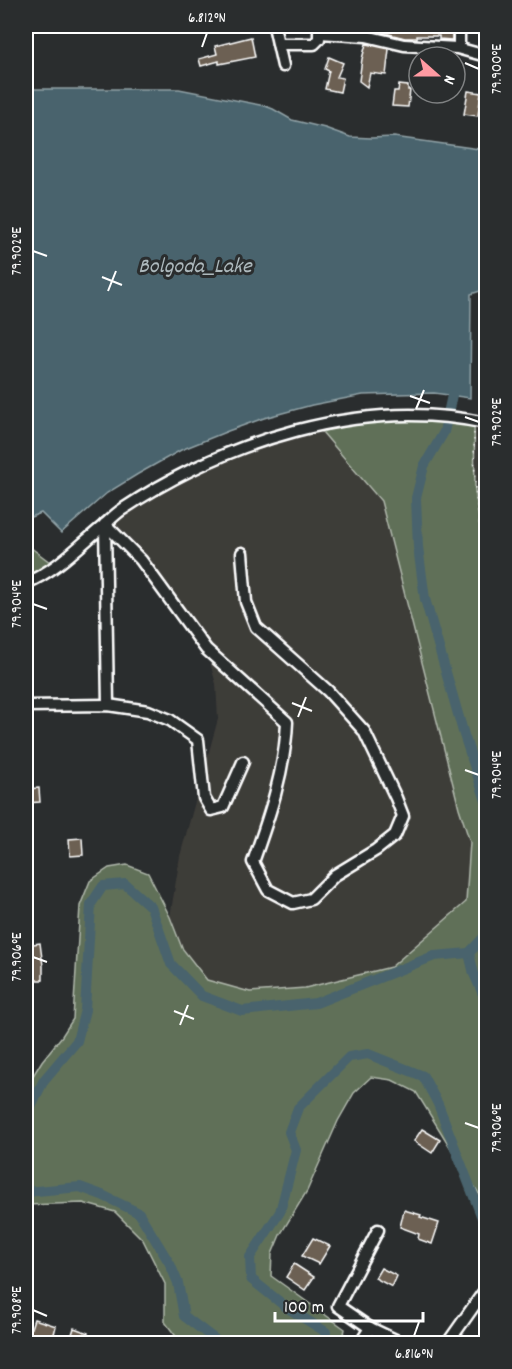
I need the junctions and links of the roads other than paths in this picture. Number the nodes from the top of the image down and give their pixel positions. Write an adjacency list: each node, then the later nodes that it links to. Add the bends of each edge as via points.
1 (274, 26): 4 (street)
2 (459, 26): 6 (street)
3 (320, 29): 4 (street, via 314,44); 5 (street)
4 (278, 44): 9 (street)
5 (407, 45)
6 (459, 45)
7 (467, 50): 8 (street)
8 (486, 56)
9 (283, 66)
10 (486, 423): 11 (street, via 433,415 366,417 270,438 190,470)
11 (105, 524): 12 (street, via 141,560 206,649 287,722 273,806 253,862 268,890 293,903 311,899 335,875 395,835 403,816 364,731 328,691 256,627 246,602); 13 (street, via 55,566); 14 (street)
12 (242, 553)
13 (26, 584)
14 (108, 705): 15 (street); 16 (street, via 148,711 170,720 198,740 204,798 211,810 223,807)
15 (26, 706)
16 (243, 762)
17 (378, 1230): 19 (street, via 339,1306)
18 (483, 1293): 22 (street)
19 (370, 1328): 20 (street); 21 (street)
20 (360, 1344)
21 (404, 1344)
22 (447, 1344)

